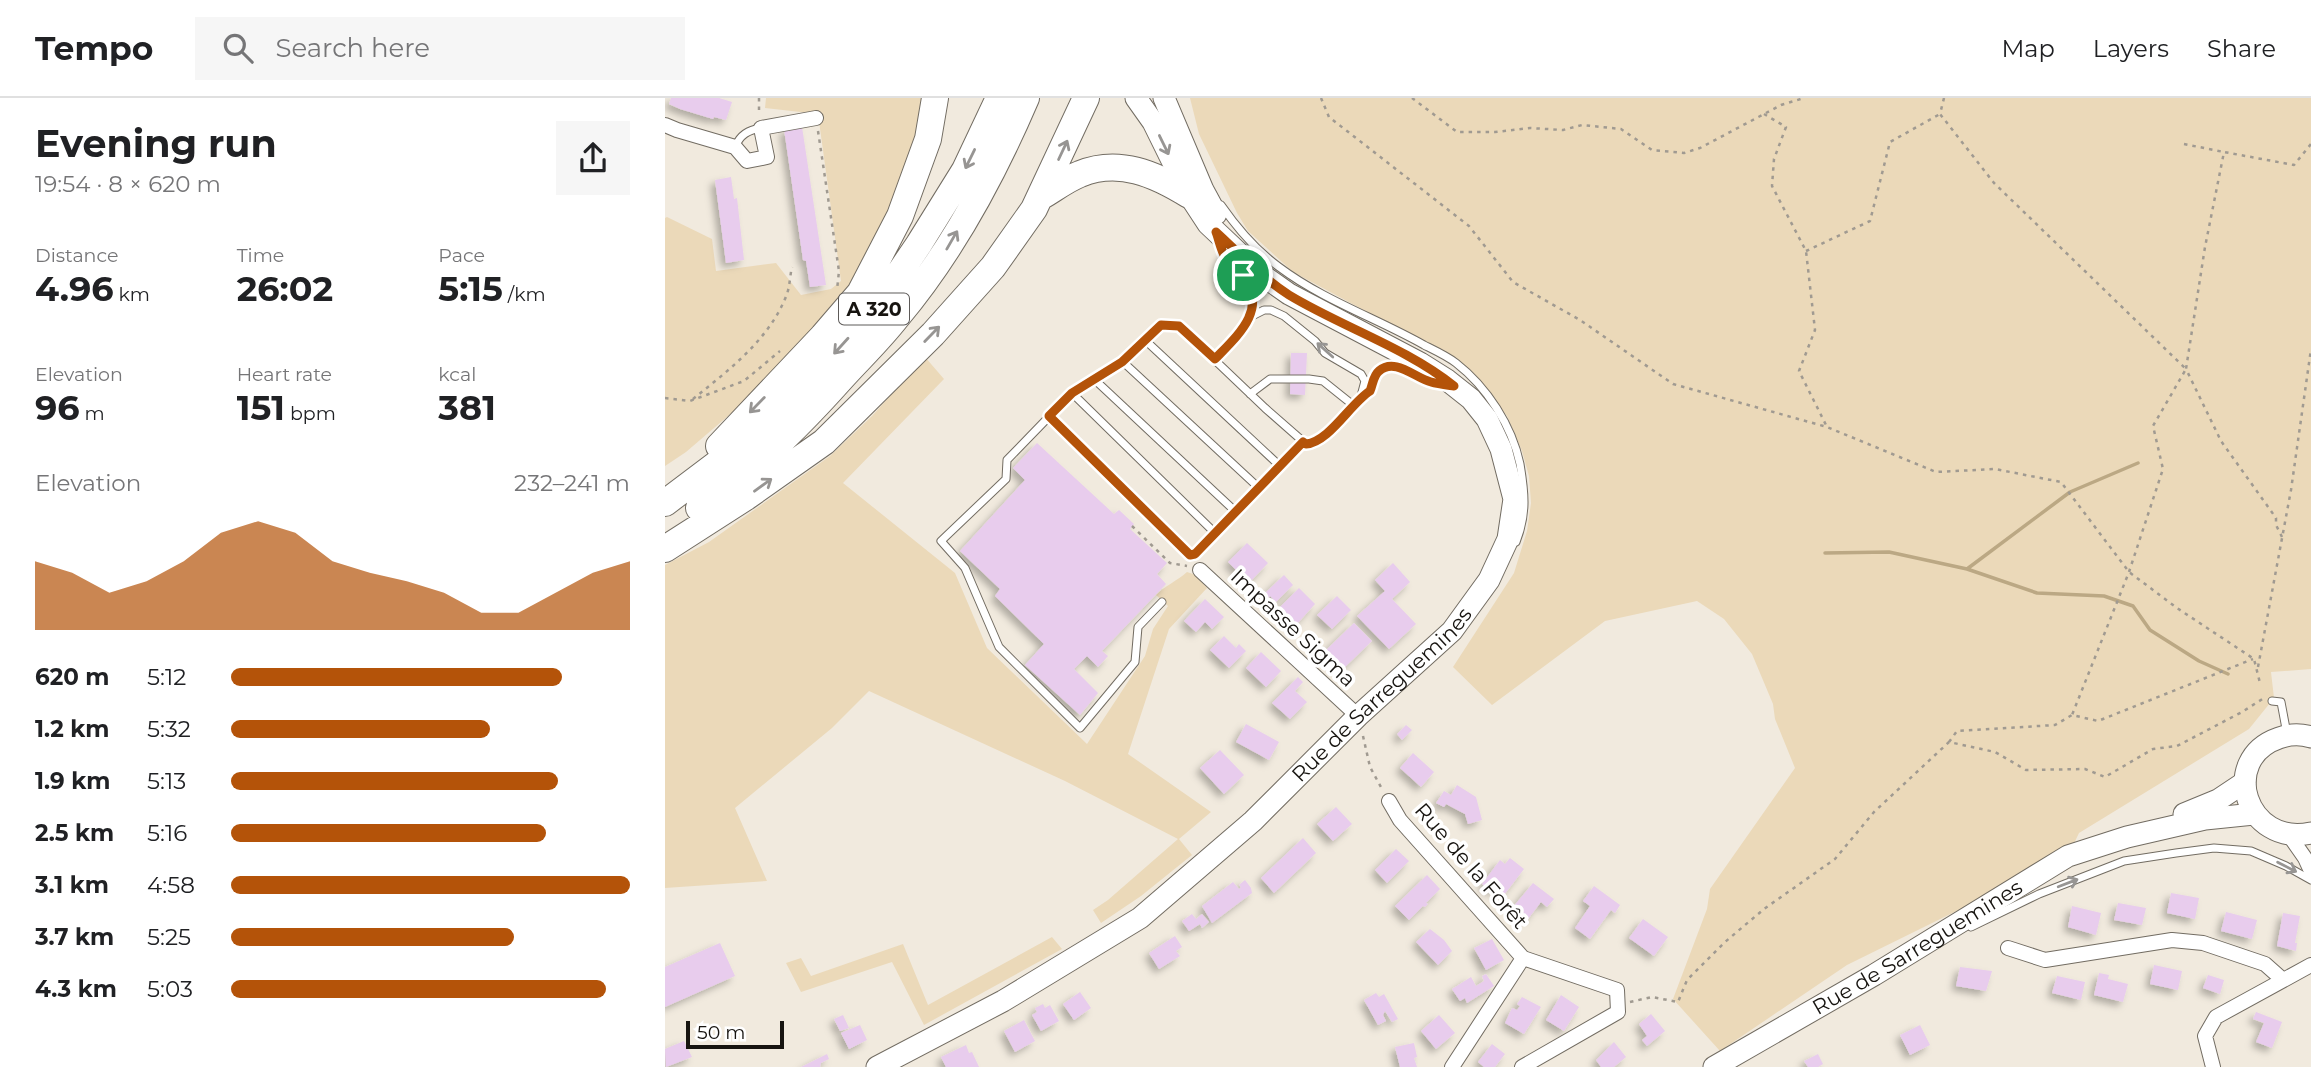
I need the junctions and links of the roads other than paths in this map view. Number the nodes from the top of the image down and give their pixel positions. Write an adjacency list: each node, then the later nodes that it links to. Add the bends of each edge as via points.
1 (935, 98): 29 (highway, one-way to 29, via 928,139 900,216 860,293 722,442)
2 (999, 98): 29 (highway, A 320, one-way to 29, via 965,170 879,303 786,406)
3 (1026, 98): 33 (highway, A 320, one-way to 3, via 724,491 803,422 897,317 941,258)
4 (1086, 98): 13 (highway, one-way to 4)
5 (1136, 98): 12 (main road, one-way to 12)
6 (1164, 98): 11 (main road)
7 (816, 118): 9 (street)
8 (665, 125): 10 (street)
9 (761, 128): 10 (lane, via 739,137); 10 (street, via 767,157 747,160)
10 (735, 147)
11 (1192, 164): 12 (main road); 37 (lane, via 1258,250 1280,268 1337,305 1456,362 1498,409 1516,447 1524,487 1524,522 1513,551)
12 (1196, 192): 13 (highway, via 1119,167 1079,174); 14 (main road, Rue de Sarreguemines, via 1208,224); 15 (main road, Rue de Sarreguemines)
13 (1042, 196): 35 (highway, one-way to 13, via 824,442 993,267)
14 (1216, 232): 15 (main road, Rue de Sarreguemines); 16 (lane, via 1225,257 1251,289)
15 (1238, 252): 21 (main road, Rue de Sarreguemines, via 1289,294 1420,363)
16 (1252, 316): 18 (lane); 24 (lane, one-way to 16, via 1365,381 1361,374 1325,354 1284,316 1271,310)
17 (1145, 340): 18 (lane, via 1161,325 1179,326); 19 (lane); 28 (lane)
18 (1215, 359): 23 (lane)
19 (1122, 362): 20 (lane); 30 (lane)
20 (1095, 380): 22 (lane); 32 (lane)
21 (1454, 386): 24 (lane, via 1388,366 1379,371 1370,391); 37 (main road, Rue de Sarreguemines, via 1487,419 1501,449 1514,499 1509,539)
22 (1072, 393): 26 (lane); 34 (lane)
23 (1250, 394): 25 (lane, via 1271,379 1308,379 1324,381); 27 (lane)
24 (1361, 397): 25 (lane)
25 (1353, 405): 27 (lane, via 1314,444)
26 (1049, 416): 34 (lane, via 1190,555); 38 (lane, via 1007,460 1006,478 941,541 965,568 999,647 1080,728 1135,662 1138,627)
27 (1303, 442): 28 (lane)
28 (1280, 466): 30 (lane)
29 (698, 480): 31 (highway, A 320)
30 (1259, 488): 32 (lane)
31 (665, 503)
32 (1236, 512): 34 (lane)
33 (665, 530)
34 (1215, 533)
35 (665, 549)
36 (1200, 570): 40 (street, Impasse Sigma)
37 (1489, 580): 40 (main road, Rue de Sarreguemines, via 1452,631)
38 (1163, 602)
39 (2269, 698): 41 (lane, via 2281,702)
40 (1358, 716): 55 (main road, Rue de Sarreguemines, via 1252,821 1140,918 1003,1001)
41 (2303, 735): 42 (main road, via 2271,741 2258,751)
42 (2245, 782): 44 (main road); 47 (main road, Rue de Sarreguemines, via 2218,800)
43 (1388, 801): 51 (street, Rue de la Forêt)
44 (2254, 814): 46 (main road, via 2266,826); 47 (main road, Rue de Sarreguemines, via 2205,819)
45 (2311, 833): 46 (main road)
46 (2289, 835): 48 (street)
47 (2127, 838): 53 (main road, Rue de Sarreguemines, via 2068,856)
48 (2311, 871)
49 (2311, 880): 53 (lane, one-way to 49, via 2039,894 2124,861 2214,848 2251,851)
50 (2008, 948): 54 (street, via 2045,960 2172,940 2203,943 2265,964)
51 (1523, 958): 56 (street, Rue de la Forêt); 57 (street, Rue de la Forêt, via 1618,990 1618,1012)
52 (2311, 965): 54 (street)
53 (1874, 975): 58 (main road, Rue de Sarreguemines)
54 (2283, 980): 59 (street, via 2216,1017 2205,1036)
55 (877, 1067)
56 (1452, 1067)
57 (1522, 1067)
58 (1714, 1067)
59 (2213, 1067)

